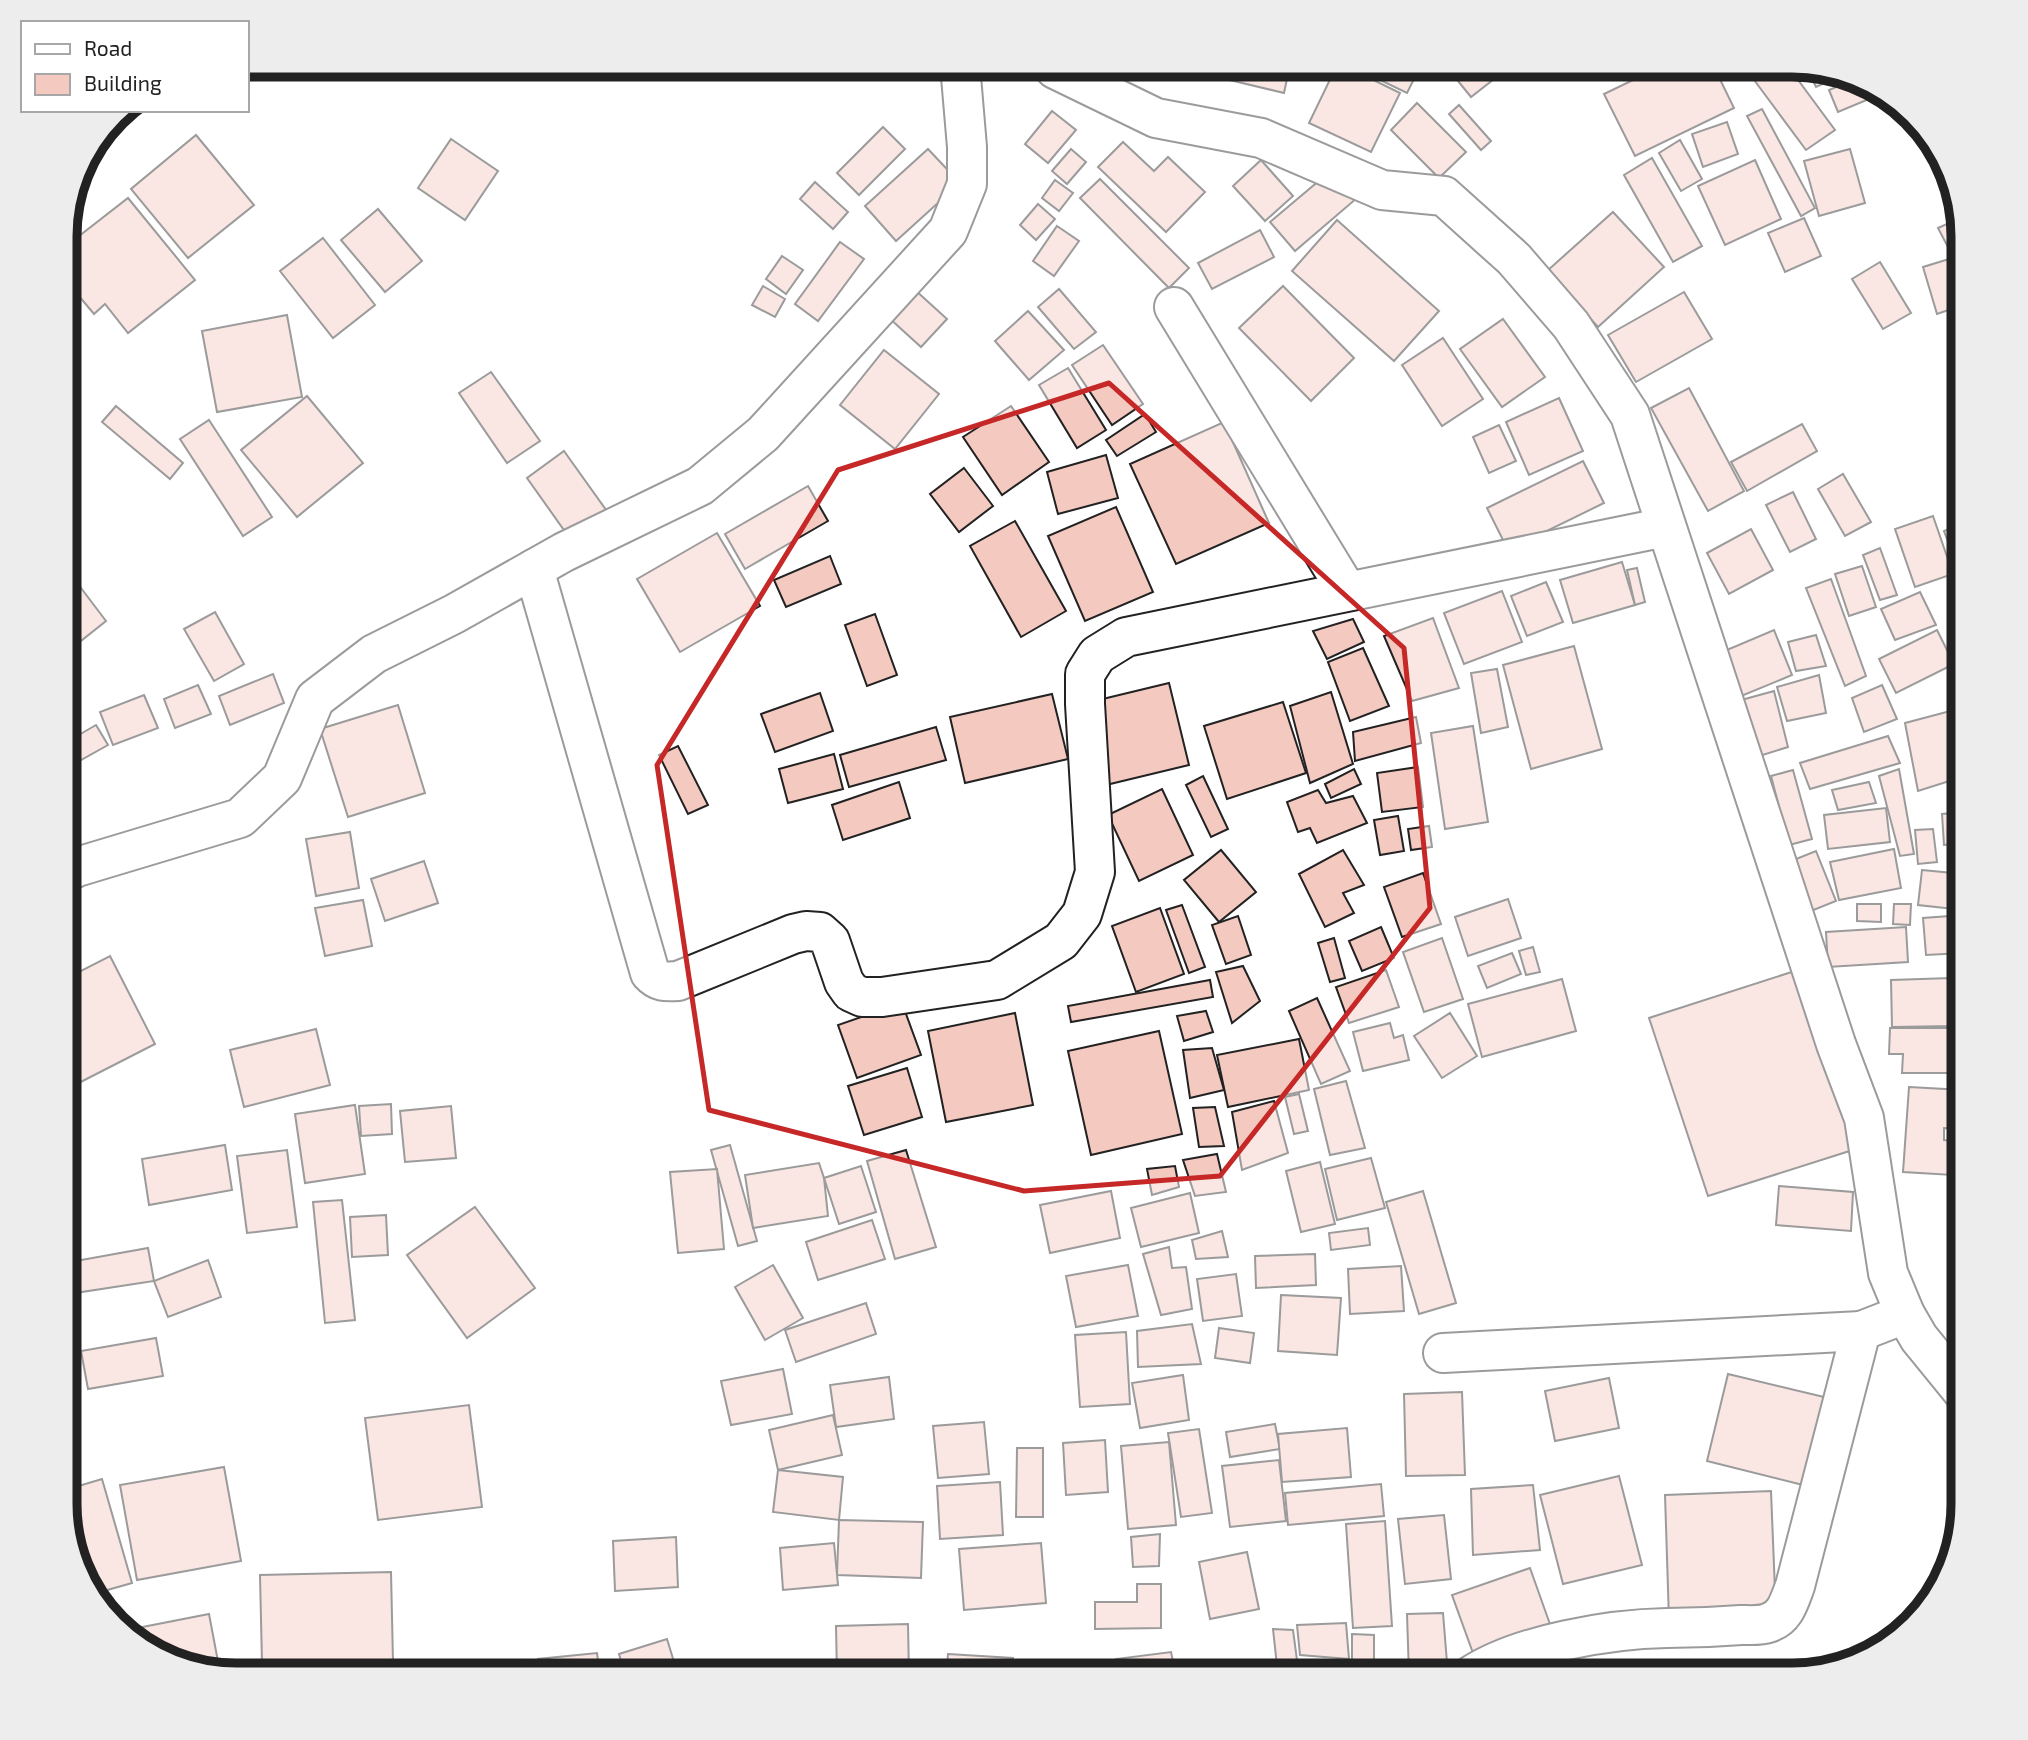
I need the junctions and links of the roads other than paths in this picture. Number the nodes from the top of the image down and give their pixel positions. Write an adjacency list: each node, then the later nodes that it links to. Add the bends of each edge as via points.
1 (961, 77): 5 (street, via 967,184 948,231 762,434 700,486)
2 (1071, 77): 4 (street, via 1156,118 1261,138 1382,190 1444,196 1514,259 1571,325 1630,415)
3 (1174, 307): 6 (street)
4 (1666, 527): 6 (street); 8 (street, via 1864,1118 1888,1273)
5 (534, 569): 6 (street, via 650,973 656,980 678,981 793,934 820,932 830,941 844,982 862,997 997,980 1061,941 1082,914 1096,872 1084,704 1085,674 1097,655 1126,638); 7 (street, via 374,654 316,699 282,778 240,818)
6 (1348, 591)
7 (77, 867)
8 (1905, 1314): 9 (street); 11 (street)
9 (1861, 1331): 10 (street); 12 (street, via 1785,1612 1768,1623 1636,1629 1517,1653)
10 (1443, 1353)
11 (1951, 1377)
12 (1492, 1663)

